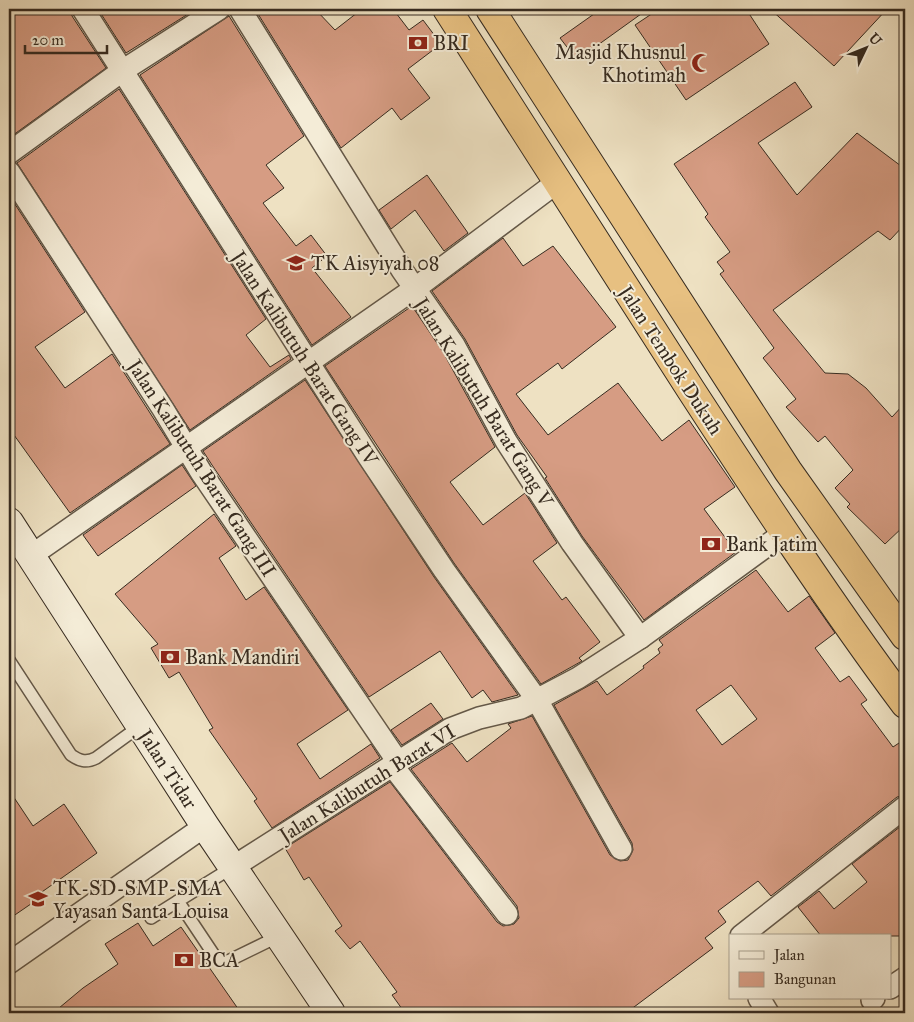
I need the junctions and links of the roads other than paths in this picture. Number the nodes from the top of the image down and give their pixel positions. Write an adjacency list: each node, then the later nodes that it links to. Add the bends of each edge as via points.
1 (83, 9): 6 (street, Jalan Kalibutuh Barat Gang IV)
2 (219, 9): 6 (street)
3 (240, 9): 10 (street, Jalan Kalibutuh Barat Gang V)
4 (447, 9): 9 (highway, Jalan Tembok Dukuh)
5 (490, 9): 16 (highway, Jalan Tembok Dukuh, via 782,463)
6 (122, 71): 7 (street); 11 (street, Jalan Kalibutuh Barat Gang IV)
7 (9, 154)
8 (9, 172): 12 (street, Jalan Kalibutuh Barat Gang III)
9 (556, 183): 10 (street); 14 (highway, Jalan Tembok Dukuh)
10 (414, 288): 11 (street); 19 (street, Jalan Kalibutuh Barat Gang V, via 454,345 506,442 572,543)
11 (307, 363): 12 (street); 21 (street, Jalan Kalibutuh Barat Gang IV, via 444,570)
12 (187, 446): 15 (street); 24 (street, Jalan Kalibutuh Barat Gang III, via 201,472)
13 (9, 522): 15 (street, Jalan Tidar)
14 (784, 533): 17 (highway, Jalan Tembok Dukuh); 19 (street, Jalan Kalibutuh Barat VI)
15 (32, 555): 23 (street, Jalan Tidar)
16 (880, 601): 17 (highway); 18 (highway, Jalan Tembok Dukuh)
17 (846, 624): 22 (highway, Jalan Tembok Dukuh)
18 (905, 636)
19 (640, 638): 21 (street, Jalan Kalibutuh Barat VI)
20 (9, 660): 23 (lane, via 71,755 79,761 89,762 96,758)
21 (537, 700): 24 (street, Jalan Kalibutuh Barat VI, via 521,708 450,729); 27 (street, Jalan Kalibutuh Barat Gang IV)
22 (905, 704)
23 (140, 726): 26 (street, Jalan Tidar)
24 (395, 763): 28 (street, Jalan Kalibutuh Barat VI); 30 (street, Jalan Kalibutuh Barat Gang III)
25 (905, 808): 32 (street)
26 (205, 826): 28 (street, Jalan Tidar); 34 (street)
27 (621, 849)
28 (233, 867): 29 (lane); 33 (street, Jalan Tidar)
29 (178, 901): 31 (lane); 33 (lane, via 216,958 222,962)
30 (507, 914)
31 (151, 918)
32 (744, 934)
33 (279, 936): 38 (street, Jalan Tidar)
34 (9, 963)
35 (905, 978): 36 (street)
36 (892, 987)
37 (760, 1000): 39 (street)
38 (331, 1013)
39 (768, 1013)

